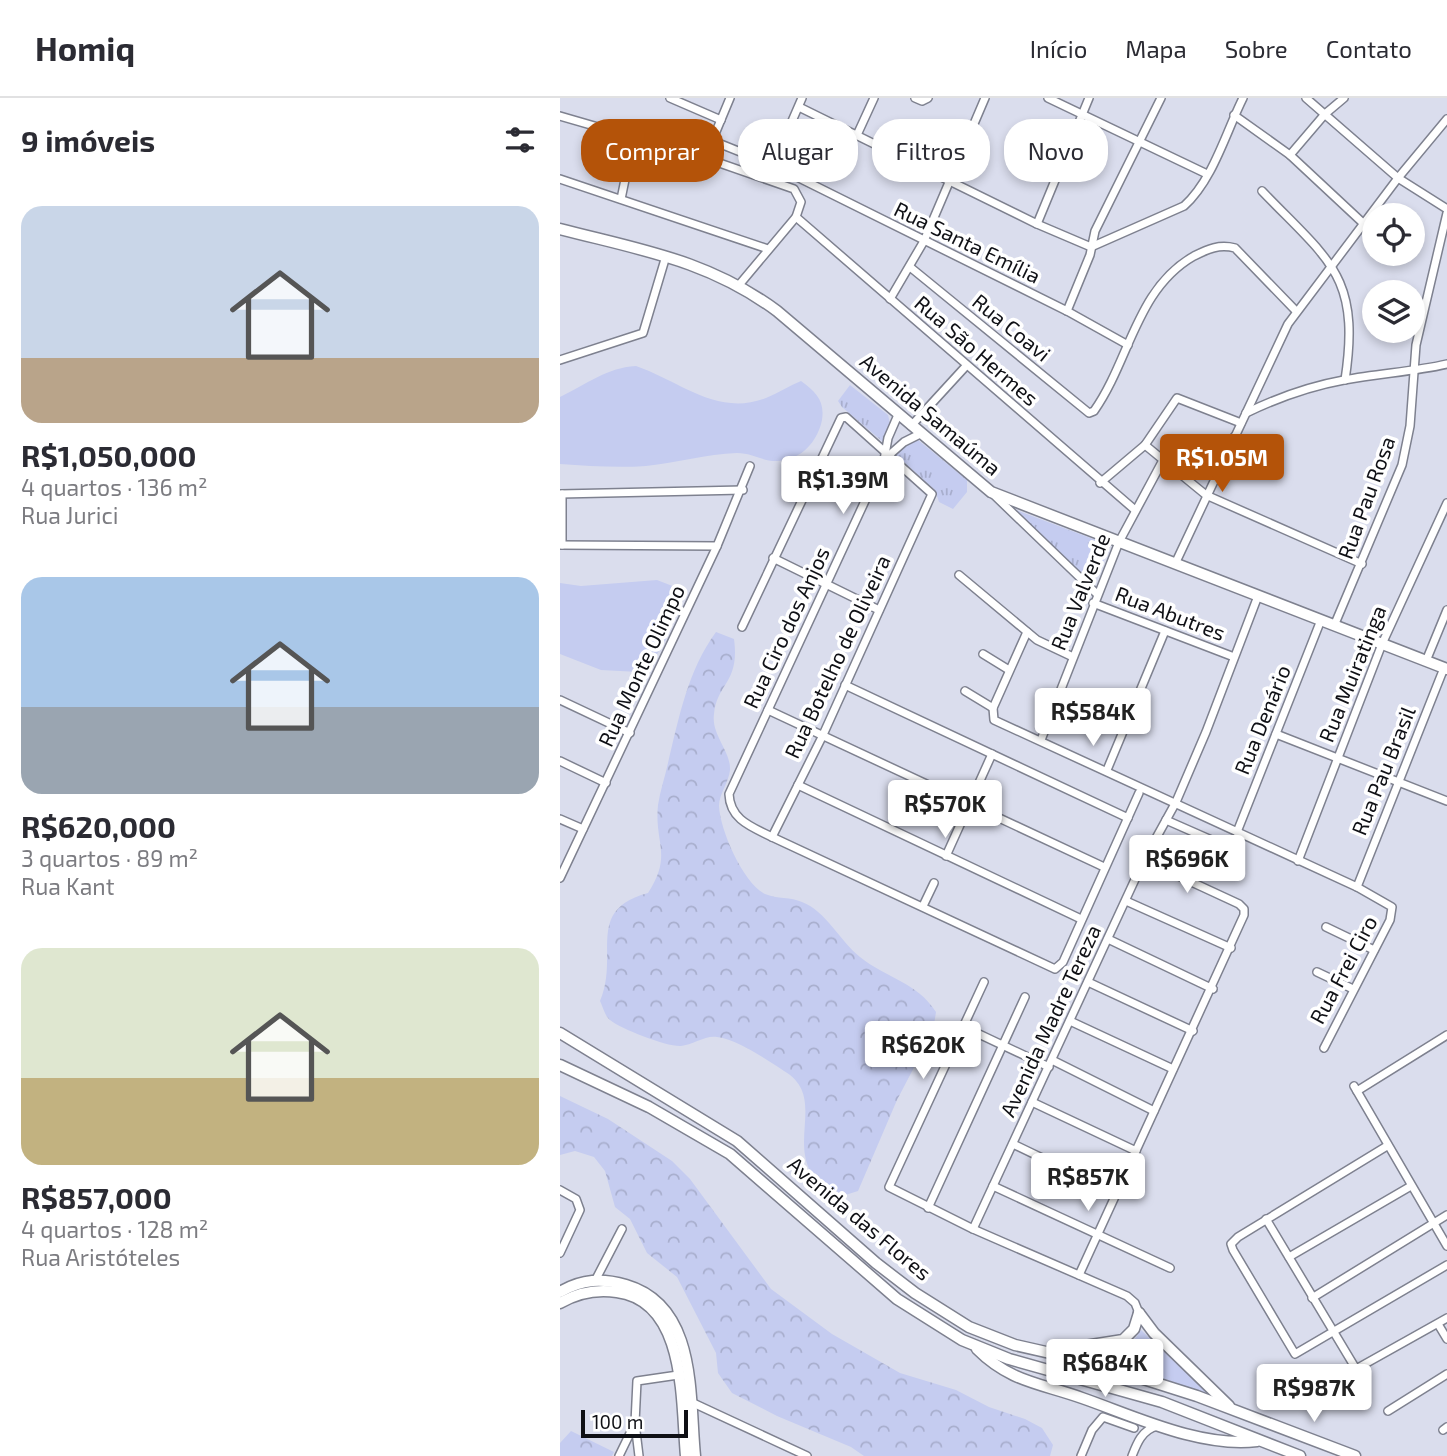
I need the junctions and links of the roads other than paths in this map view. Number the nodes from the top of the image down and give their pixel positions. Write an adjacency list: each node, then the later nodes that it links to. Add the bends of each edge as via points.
1 (670, 98): 19 (street)
2 (730, 98): 20 (street)
3 (802, 98): 14 (street)
4 (874, 98): 26 (street)
5 (915, 98): 6 (street)
6 (928, 98)
7 (985, 98): 23 (street)
8 (1048, 98): 15 (street)
9 (1089, 98): 15 (street)
10 (1161, 98): 27 (street)
11 (1243, 98): 17 (street)
12 (1306, 98): 16 (street)
13 (1344, 98): 16 (street)
14 (799, 107): 21 (street); 22 (street)
15 (1083, 114): 27 (street); 43 (street)
16 (1325, 114): 28 (street); 31 (street)
17 (1234, 115): 28 (street); 30 (street)
18 (560, 116): 25 (street)
19 (719, 119)
20 (721, 119)
21 (794, 119)
22 (824, 119)
23 (976, 119)
24 (1447, 119): 31 (street)
25 (581, 122)
26 (858, 133)
27 (1140, 141): 30 (street); 47 (street)
28 (1290, 155): 42 (street)
29 (724, 165): 41 (street, via 794,189 801,202)
30 (1208, 174): 47 (street, via 1184,206)
31 (1398, 178): 39 (street); 40 (street)
32 (560, 179): 38 (street)
33 (625, 182): 38 (street)
34 (807, 182): 46 (street, Rua Santa Emília)
35 (947, 182): 46 (street)
36 (952, 182): 43 (street)
37 (1262, 191): 50 (street)
38 (621, 199): 48 (street)
39 (1380, 203)
40 (1447, 211): 60 (street, Rua Pau Rosa)
41 (796, 217): 48 (street); 53 (street, Rua São Hermes)
42 (1362, 222)
43 (1037, 224): 47 (street)
44 (1362, 226): 50 (street)
45 (560, 229): 49 (main road, Avenida Samaúma)
46 (924, 241): 51 (street); 54 (street, Rua Santa Emília)
47 (1091, 247): 54 (street)
48 (768, 249): 52 (street)
49 (666, 256): 52 (main road, Avenida Samaúma); 57 (street, via 643,333)
50 (1331, 265): 55 (street); 61 (street, via 1349,312)
51 (909, 267): 53 (street); 56 (street, Rua Coavi, via 1085,411 1092,413 1111,385)
52 (739, 285): 63 (main road, Avenida Samaúma, via 777,311)
53 (890, 299): 59 (street, Rua São Hermes)
54 (1067, 311): 56 (street, Rua Santa Emília)
55 (1296, 311): 56 (street, via 1235,248 1216,246 1184,262 1160,283); 62 (street)
56 (1128, 345)
57 (560, 360)
58 (1447, 364): 60 (street)
59 (966, 366): 65 (street); 75 (street, Rua São Hermes)
60 (1413, 373): 61 (street); 87 (street, Rua Pau Rosa, via 1402,465)
61 (1345, 380): 62 (street, via 1267,403)
62 (1246, 414): 64 (street)
63 (898, 415): 65 (main road, Avenida Samaúma); 66 (street, Rua Ciro dos Anjos)
64 (1241, 423): 68 (street); 70 (street, via 1177,398)
65 (911, 426): 67 (main road, Avenida Samaúma)
66 (890, 430): 69 (street); 72 (street, Rua Ciro dos Anjos)
67 (920, 434): 69 (street); 77 (main road, Avenida Samaúma)
68 (1234, 437): 71 (street); 79 (street)
69 (904, 442): 72 (street)
70 (1145, 445): 73 (street); 75 (street)
71 (1269, 453)
72 (886, 455): 85 (street, via 843,416); 89 (street, Rua Ciro dos Anjos); 93 (street, Rua Botelho de Oliveira, via 932,491)
73 (1162, 462): 79 (street); 81 (street, Rua Valverde)
74 (750, 466): 76 (street, Rua Monte Olimpo)
75 (1100, 483): 81 (street, Rua São Hermes)
76 (743, 489): 78 (street); 84 (street, Rua Monte Olimpo)
77 (991, 492): 82 (main road, Avenida Samaúma); 90 (street)
78 (561, 494): 83 (street)
79 (1206, 495): 86 (street); 87 (street)
80 (1447, 503): 100 (street, Rua Muiratinga)
81 (1135, 510): 82 (street, Rua Valverde)
82 (1119, 542): 86 (main road, Avenida Samaúma); 90 (street, Rua Valverde)
83 (561, 545): 84 (street)
84 (717, 546): 112 (street, Rua Monte Olimpo)
85 (773, 558): 89 (street); 97 (street)
86 (1175, 564): 91 (main road, Avenida Samaúma)
87 (1362, 564): 96 (street, Rua Pau Rosa)
88 (960, 575): 99 (street)
89 (827, 584): 93 (street); 111 (street, Rua Ciro dos Anjos)
90 (1097, 594): 92 (street, Rua Valverde)
91 (1258, 596): 95 (main road, Avenida Samaúma); 103 (street, Avenida Madre Tereza)
92 (1093, 603): 98 (street, Rua Abutres); 102 (street, Rua Valverde)
93 (880, 610): 107 (street, Rua Botelho de Oliveira)
94 (1447, 610): 104 (street)
95 (1321, 621): 96 (main road, Avenida Samaúma); 113 (street, Rua Denário)
96 (1335, 626): 100 (main road, Avenida Samaúma)
97 (742, 627)
98 (1165, 631): 103 (street, Rua Abutres); 119 (street)
99 (1027, 632): 102 (street); 106 (street)
100 (1382, 644): 104 (main road, Avenida Samaúma); 117 (street, Rua Muiratinga)
101 (984, 654): 106 (street)
102 (1073, 657): 115 (street, Rua Valverde)
103 (1234, 657): 125 (street, Avenida Madre Tereza)
104 (1426, 662): 105 (main road, Avenida Samaúma)
105 (1446, 669): 121 (street, Rua Pau Brasil)
106 (1009, 670): 110 (street)
107 (845, 685): 114 (street, Rua Botelho de Oliveira); 116 (street)
108 (965, 691): 110 (street)
109 (560, 700): 112 (street)
110 (993, 708): 115 (street, via 992,717)
111 (768, 710): 114 (street); 132 (street, Rua Ciro dos Anjos, via 729,794 738,818)
112 (630, 733): 120 (street, Rua Monte Olimpo)
113 (1276, 734): 117 (street); 131 (street, Rua Denário)
114 (822, 737): 122 (street, Rua Botelho de Oliveira); 126 (street)
115 (1041, 740): 119 (street)
116 (992, 754): 126 (street); 127 (street)
117 (1337, 758): 121 (street); 136 (street, Rua Muiratinga)
118 (560, 761): 120 (street)
119 (1107, 770): 125 (street)
120 (606, 783): 130 (street, Rua Monte Olimpo)
121 (1398, 783): 124 (street); 140 (street, Rua Pau Brasil)
122 (798, 785): 132 (street, Rua Botelho de Oliveira); 134 (street)
123 (1139, 793): 127 (street)
124 (1447, 801)
125 (1176, 802): 129 (street, Avenida Madre Tereza); 131 (street)
126 (969, 805): 134 (street); 137 (street)
127 (1128, 818): 137 (street)
128 (560, 819): 130 (street)
129 (1166, 820): 133 (street); 135 (street, Avenida Madre Tereza)
130 (583, 829): 138 (street, Rua Monte Olimpo)
131 (1237, 832): 136 (street)
132 (772, 837): 142 (street, Rua Ciro dos Anjos)
133 (1216, 842)
134 (946, 856): 143 (street)
135 (1144, 860): 141 (street, Avenida Madre Tereza); 146 (street, via 1243,906)
136 (1298, 861): 140 (street)
137 (1104, 867): 143 (street)
138 (560, 878)
139 (934, 883): 142 (street)
140 (1357, 887): 147 (street, Rua Frei Ciro, via 1393,911)
141 (1126, 901): 145 (street, Avenida Madre Tereza); 146 (street)
142 (923, 906): 143 (street, Rua Ciro dos Anjos, via 1051,968 1058,968)
143 (1081, 919)
144 (1326, 928): 147 (street)
145 (1108, 939): 150 (street, Avenida Madre Tereza); 151 (street)
146 (1231, 948): 151 (street)
147 (1374, 950): 152 (street, Rua Frei Ciro)
148 (1317, 972): 152 (street)
149 (984, 982): 155 (street)
150 (1088, 982): 154 (street, Avenida Madre Tereza); 156 (street)
151 (1213, 989): 156 (street)
152 (1353, 989): 160 (street, Rua Frei Ciro)
153 (1025, 997): 159 (street)
154 (1070, 1021): 161 (street, Avenida Madre Tereza); 163 (street)
155 (964, 1027): 159 (street); 173 (street, via 889,1187)
156 (1193, 1031): 163 (street)
157 (560, 1033): 196 (main road, Avenida das Flores, via 737,1142 915,1293 969,1327)
158 (1447, 1035): 167 (street, via 1355,1089)
159 (1002, 1046): 161 (street); 173 (street)
160 (1324, 1048)
161 (1050, 1063): 164 (street, Avenida Madre Tereza); 165 (street)
162 (560, 1065): 195 (main road, Avenida das Flores, via 649,1107 730,1154 897,1298)
163 (1173, 1069): 165 (street)
164 (1032, 1102): 166 (street, Avenida Madre Tereza); 168 (street)
165 (1154, 1111): 168 (street)
166 (1013, 1144): 169 (street, Avenida Madre Tereza); 172 (street)
167 (1387, 1146): 170 (street); 175 (street)
168 (1136, 1151): 172 (street)
169 (993, 1186): 178 (street, Avenida Madre Tereza); 179 (street)
170 (1412, 1186): 176 (street); 182 (street)
171 (560, 1190): 181 (street, via 576,1199 580,1210)
172 (1116, 1194): 179 (street)
173 (928, 1208): 178 (street)
174 (1447, 1215): 176 (street)
175 (1266, 1219): 182 (street); 193 (street, via 1231,1244 1295,1354)
176 (1434, 1223): 180 (street); 188 (street)
177 (622, 1229): 186 (street)
178 (973, 1229): 185 (street)
179 (1099, 1233): 184 (street); 185 (street)
180 (1447, 1246)
181 (560, 1253)
182 (1289, 1257): 188 (street)
183 (1447, 1265): 193 (street)
184 (1170, 1268)
185 (1079, 1275): 190 (street, via 1131,1298)
186 (596, 1279): 187 (main road); 199 (main road, via 632,1287 666,1310 683,1348)
187 (560, 1292)
188 (1312, 1298): 193 (street)
189 (560, 1303): 198 (main road, via 601,1291 621,1292 643,1302 667,1328)
190 (1139, 1313): 196 (main road, via 1124,1340); 200 (main road)
191 (1447, 1318): 192 (street)
192 (1438, 1324): 193 (street, via 1357,1370); 194 (street)
193 (1333, 1334)
194 (1447, 1339)
195 (973, 1346): 202 (main road, via 1020,1379); 207 (main road, Avenida das Flores, via 1114,1386)
196 (1041, 1352): 200 (main road, Avenida das Flores, via 1090,1362)
197 (1447, 1374): 201 (street)
198 (678, 1375): 203 (street, via 637,1381); 208 (main road)
199 (690, 1402): 208 (main road); 211 (street)
200 (1232, 1408): 215 (main road, Avenida das Flores)
201 (1388, 1411)
202 (1125, 1416): 204 (main road); 205 (street)
203 (635, 1423): 209 (street); 210 (street)
204 (1159, 1426): 206 (street); 207 (main road, via 1231,1441)
205 (1134, 1428): 206 (street); 212 (street, via 1103,1417)
206 (1139, 1440): 213 (street)
207 (1257, 1440): 214 (main road, Avenida das Flores)
208 (694, 1455)
209 (619, 1456)
210 (639, 1456)
211 (807, 1456)
212 (1081, 1456)
213 (1132, 1456)
214 (1300, 1456)
215 (1355, 1456)

